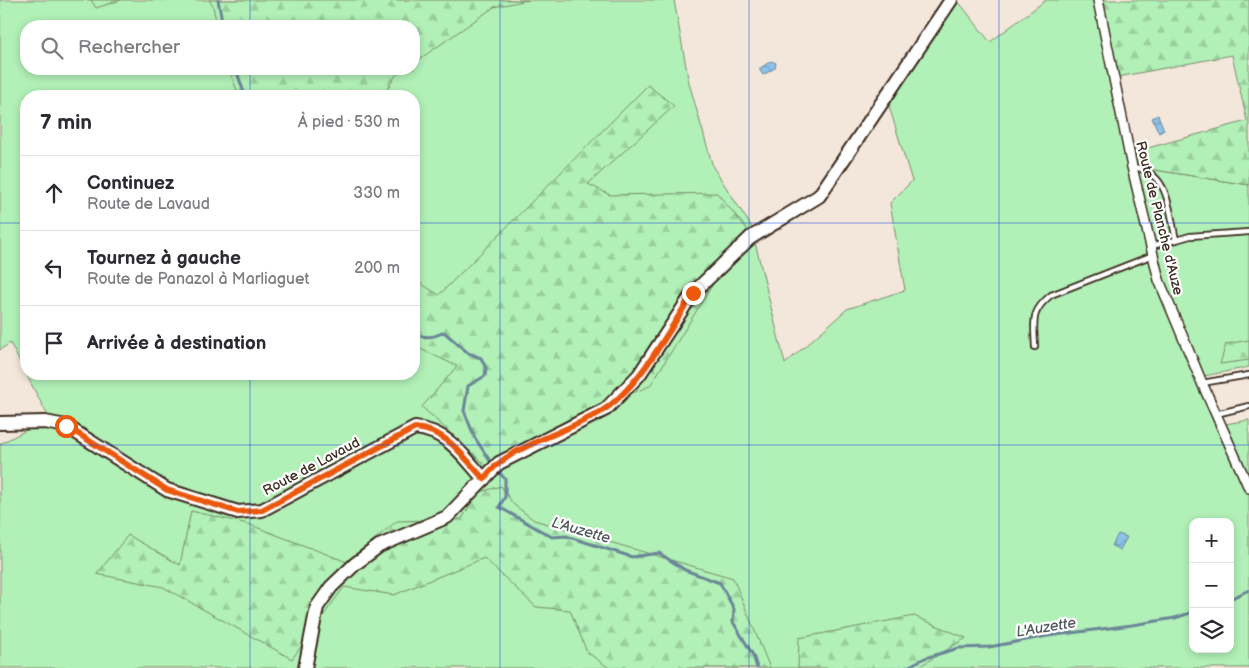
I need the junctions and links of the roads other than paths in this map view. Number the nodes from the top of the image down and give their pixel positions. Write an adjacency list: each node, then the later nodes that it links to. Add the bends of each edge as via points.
1 (951, 0): 13 (street, via 819,196 750,238 693,293 639,375 606,408 499,463)
2 (1098, 0): 3 (street, Route de Planche d'Auze)
3 (1132, 167): 5 (lane, via 1145,170 1162,182); 6 (street, Route de Planche d'Auze)
4 (1249, 232): 5 (lane)
5 (1176, 240): 6 (lane)
6 (1152, 250): 7 (lane, via 1051,294 1038,306 1034,323); 9 (street, Route de Planche d'Auze, via 1165,298)
7 (1035, 347)
8 (1249, 375): 9 (lane)
9 (1202, 383): 11 (street, Route de Planche d'Auze)
10 (1249, 406): 11 (lane)
11 (1216, 414): 14 (street, Route de Planche d'Auze)
12 (0, 424): 13 (street, Route de Lavaud, via 45,422 66,426 167,490 238,512 262,510 415,428 430,429 446,438)
13 (486, 476): 15 (street, via 447,517 379,546 331,587 318,607)
14 (1249, 488)
15 (305, 668)

